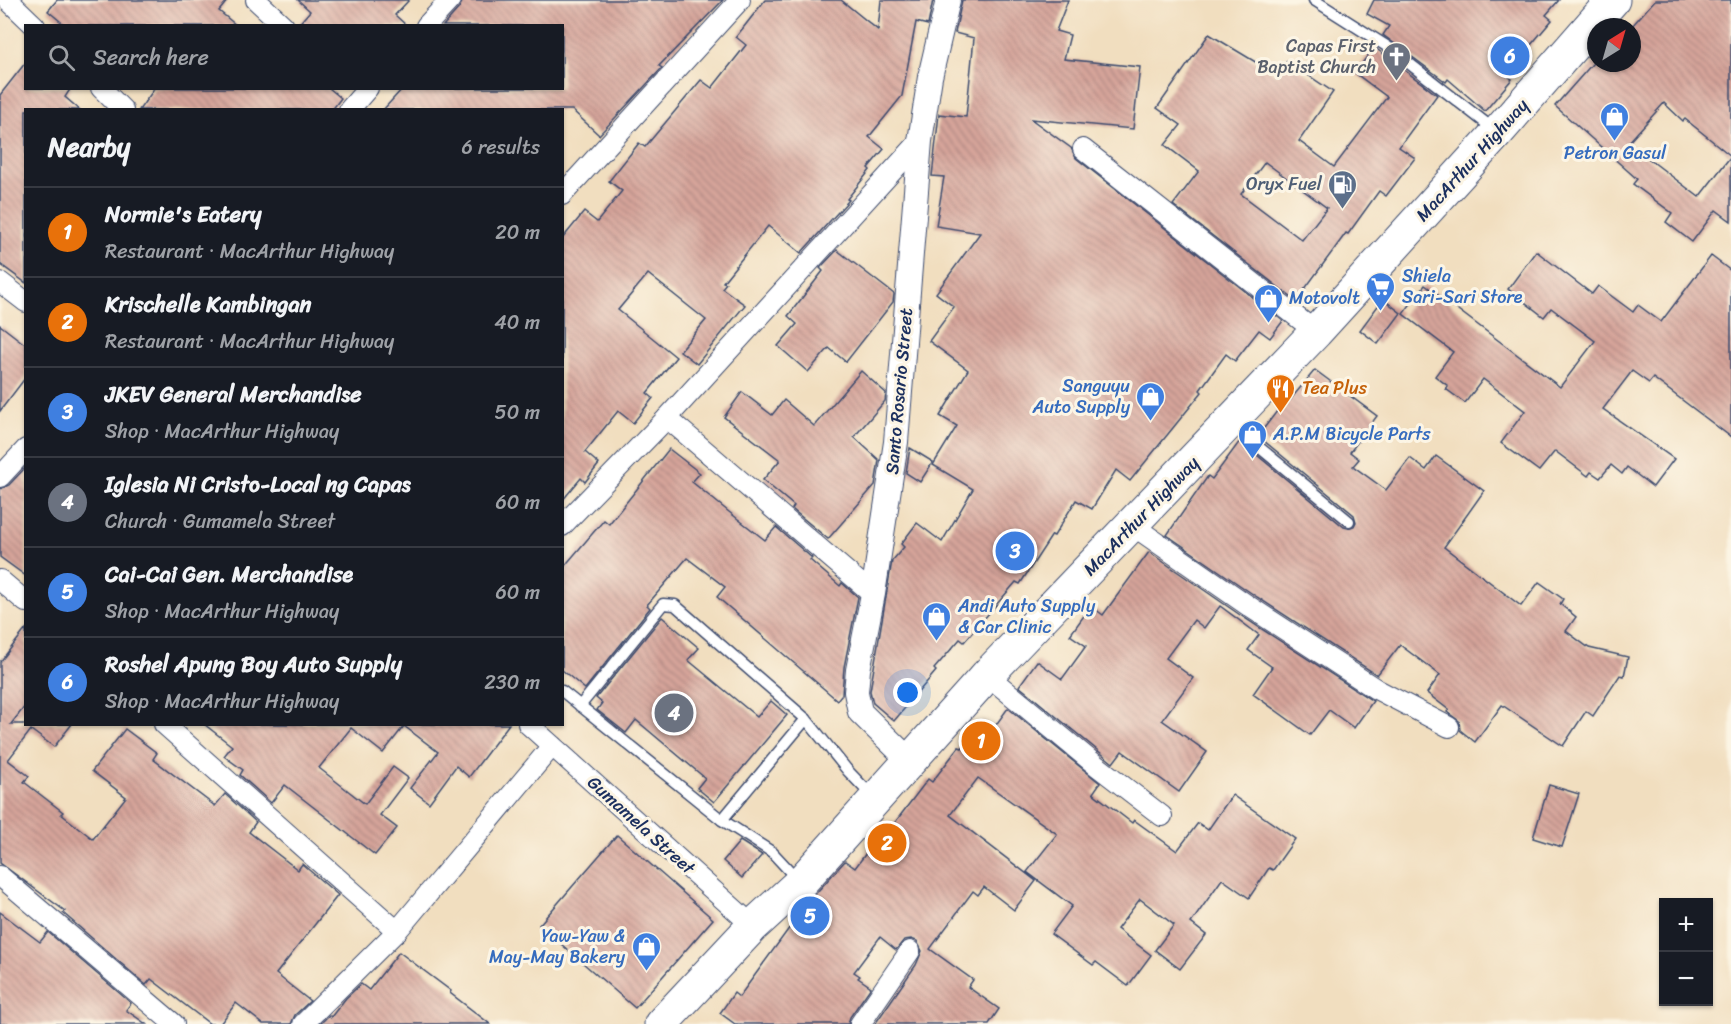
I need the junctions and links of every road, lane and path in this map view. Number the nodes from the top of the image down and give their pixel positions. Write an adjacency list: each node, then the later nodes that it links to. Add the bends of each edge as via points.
1 (8, 0): 8 (street)
2 (256, 0): 9 (street)
3 (450, 0): 10 (street)
4 (740, 0): 16 (street)
5 (948, 0): 14 (street, Santo Rosario Street)
6 (1314, 0): 13 (lane, via 1388,47)
7 (1613, 0): 13 (highway, MacArthur Highway)
8 (32, 24)
9 (282, 24)
10 (428, 24)
11 (103, 90): 12 (street)
12 (121, 108)
13 (1498, 132): 19 (highway, MacArthur Highway)
14 (920, 141): 20 (street); 28 (street, Santo Rosario Street, via 896,442)
15 (1083, 149): 19 (street)
16 (564, 193)
17 (0, 282): 18 (street)
18 (24, 300)
19 (1316, 333): 21 (highway, MacArthur Highway)
20 (667, 418): 25 (street); 28 (street)
21 (1229, 423): 24 (lane); 26 (highway, MacArthur Highway)
22 (24, 451): 23 (street)
23 (0, 477)
24 (1349, 521)
25 (564, 524)
26 (1132, 525): 30 (highway, MacArthur Highway); 36 (street, via 1376,689)
27 (0, 580): 29 (street)
28 (873, 594): 38 (street, Santo Rosario Street, via 858,669 856,692 860,712)
29 (24, 600)
30 (987, 675): 38 (highway, MacArthur Highway); 40 (street)
31 (564, 693): 32 (lane)
32 (580, 706): 33 (lane, via 663,604 668,603); 41 (lane)
33 (806, 719): 39 (lane); 41 (lane)
34 (166, 726): 45 (street)
35 (530, 726): 37 (street, Gumamela Street)
36 (1449, 727)
37 (552, 746): 44 (street, Gumamela Street); 45 (street)
38 (910, 762): 39 (highway, MacArthur Highway)
39 (875, 799): 43 (highway, MacArthur Highway)
40 (1162, 816)
41 (722, 820): 43 (lane, via 772,852)
42 (0, 876): 47 (street)
43 (801, 882): 44 (highway, MacArthur Highway)
44 (753, 926): 49 (highway, MacArthur Highway)
45 (397, 931): 48 (street)
46 (910, 951): 50 (street)
47 (174, 1024)
48 (303, 1024)
49 (661, 1024)
50 (860, 1024)

